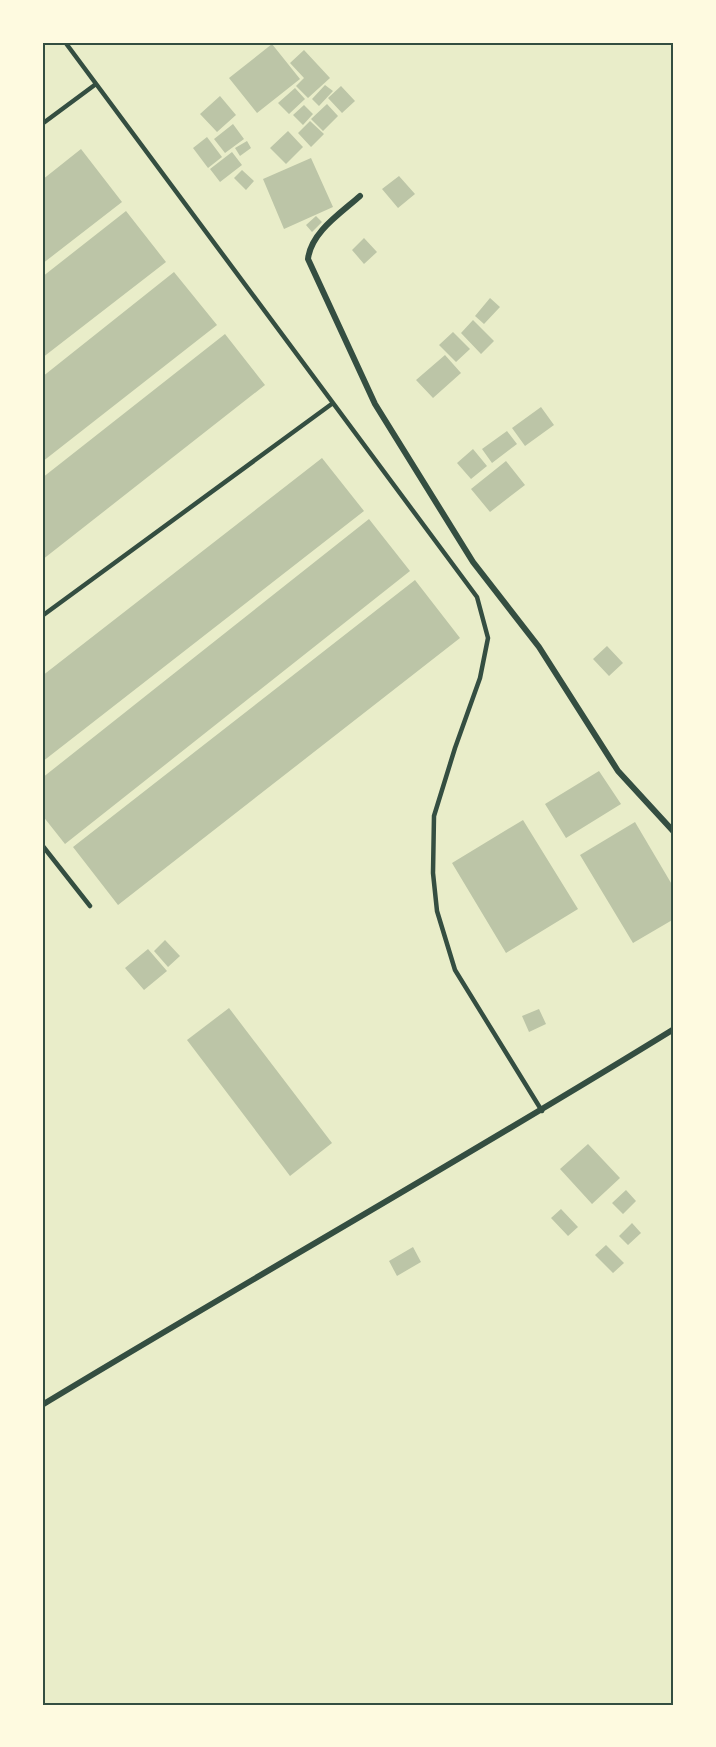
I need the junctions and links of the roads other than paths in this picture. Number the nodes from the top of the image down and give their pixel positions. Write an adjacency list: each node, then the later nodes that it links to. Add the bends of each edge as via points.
1 (64, 42): 2 (lane)
2 (96, 84): 3 (lane); 5 (lane)
3 (42, 124)
4 (360, 196): 7 (street, via 318,234 309,246 308,259 375,404 473,562 539,647 618,771)
5 (333, 403): 6 (lane); 11 (lane, via 477,597 483,612 488,638 480,678 435,816 433,873 437,911 455,970)
6 (42, 616)
7 (674, 832)
8 (42, 845): 9 (lane)
9 (90, 906)
10 (674, 1029): 11 (street)
11 (542, 1111): 12 (street)
12 (42, 1405)

